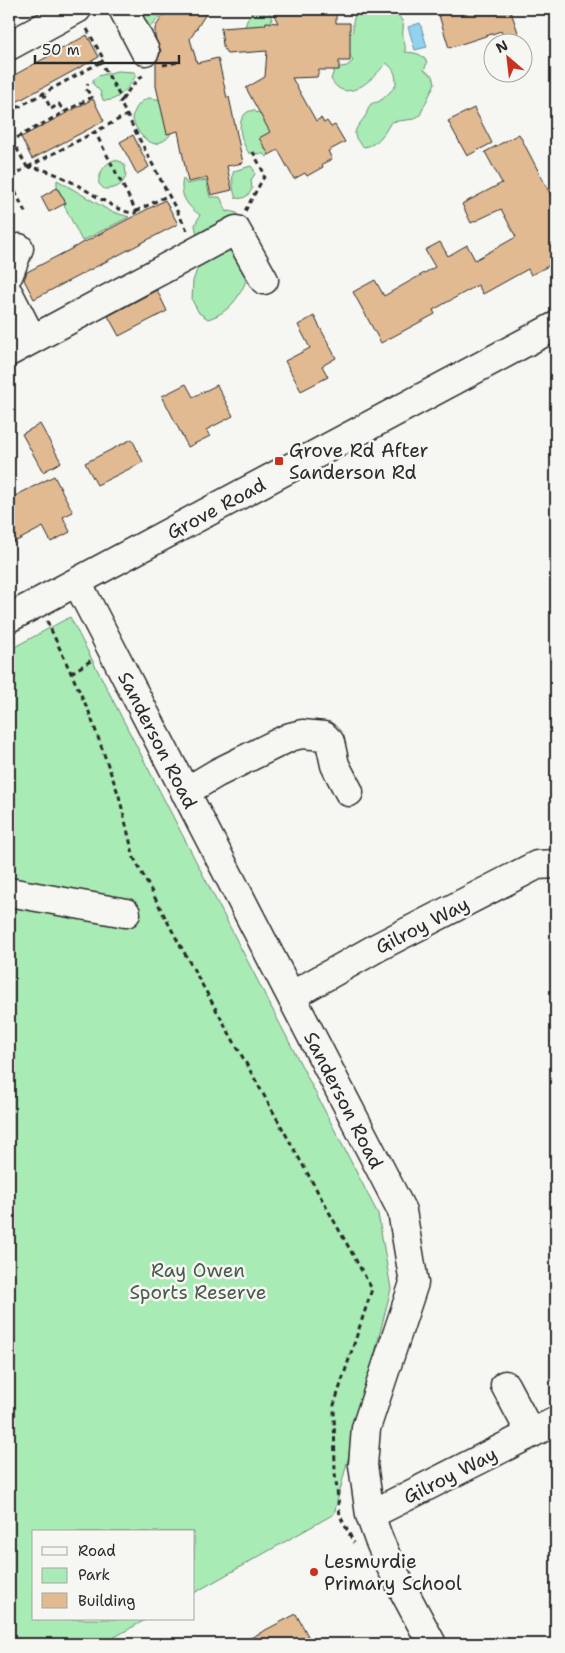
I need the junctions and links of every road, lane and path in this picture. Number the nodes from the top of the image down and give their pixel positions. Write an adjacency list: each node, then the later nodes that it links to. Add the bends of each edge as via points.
1 (123, 9): 6 (street)
2 (81, 17): 3 (street); 4 (path, via 104,60)
3 (9, 46)
4 (101, 62): 8 (path); 9 (path)
5 (178, 62): 6 (path)
6 (150, 63): 9 (path)
7 (88, 83): 11 (path, via 86,89 92,97)
8 (42, 94): 10 (path); 11 (path, via 51,109 59,104)
9 (122, 100): 12 (path, via 120,102)
10 (9, 112)
11 (64, 112): 14 (path)
12 (127, 115): 13 (path); 17 (path)
13 (95, 132): 16 (path); 18 (path)
14 (10, 142): 16 (path)
15 (253, 152): 20 (path, via 265,175)
16 (27, 168): 18 (path, via 48,171 118,208 131,213); 19 (path, via 16,174 12,186)
17 (169, 195): 18 (path); 21 (path)
18 (136, 211)
19 (26, 214)
20 (236, 230): 24 (street); 27 (street)
21 (190, 236)
22 (19, 248): 23 (street)
23 (9, 274)
24 (264, 280)
25 (9, 294): 27 (street)
26 (556, 326): 29 (street, Grove Road)
27 (32, 339): 28 (street)
28 (9, 352)
29 (77, 582): 31 (street, Grove Road); 32 (street, Sanderson Road)
30 (44, 615): 42 (path, via 88,712 119,796 134,858 372,1289 334,1405 335,1472 340,1516)
31 (9, 618)
32 (185, 792): 33 (street, via 226,768 302,734 324,736 330,742 335,765); 37 (street, Sanderson Road)
33 (349, 792)
34 (556, 864): 37 (street, Gilroy Way, via 537,865)
35 (9, 892): 36 (street)
36 (126, 913)
37 (290, 996): 41 (street, Sanderson Road, via 402,1211 414,1283 366,1428 363,1465)
38 (505, 1385): 40 (street)
39 (556, 1421): 40 (street, Gilroy Way)
40 (531, 1434): 41 (street, Gilroy Way)
41 (370, 1515): 43 (street, Sanderson Road, via 391,1567)
42 (357, 1550)
43 (432, 1644)

